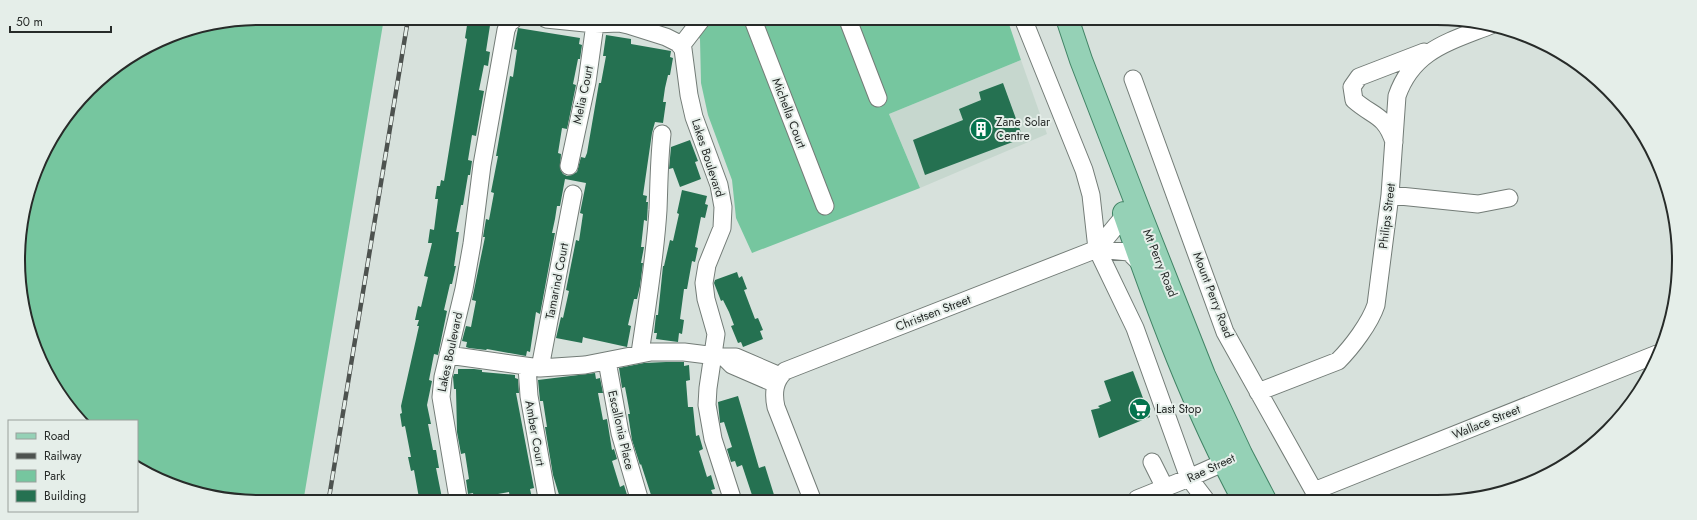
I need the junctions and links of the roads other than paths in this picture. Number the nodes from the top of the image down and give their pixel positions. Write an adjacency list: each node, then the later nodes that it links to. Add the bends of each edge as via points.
1 (508, 25): 26 (street, Lakes Boulevard, via 482,165 464,289)
2 (605, 25): 17 (street, Melia Court, via 587,82)
3 (628, 25): 11 (street, via 666,37)
4 (697, 25): 11 (street)
5 (755, 25): 21 (street, Michella Court)
6 (850, 25): 14 (street)
7 (1026, 25): 23 (street, via 1084,170 1091,195)
8 (1059, 25): 22 (main road, Mt Perry Road)
9 (1069, 25): 33 (main road, Mt Perry Road, via 1204,375)
10 (1480, 29): 12 (street, Philips Street)
11 (681, 46): 27 (street, Lakes Boulevard, via 694,117 719,185 723,207 722,228 707,265 704,283)
12 (1437, 47): 16 (street, Philips Street, via 1415,64 1401,85 1397,96); 16 (street, via 1366,74 1352,87 1354,100 1386,124)
13 (1132, 79): 32 (street, Mount Perry Road, via 1225,332)
14 (878, 98)
15 (662, 134): 25 (street, via 655,247)
16 (1395, 142): 19 (street, Philips Street)
17 (569, 166)
18 (573, 194): 30 (street, Tamarind Court)
19 (1390, 195): 20 (street, via 1478,204); 32 (street, Philips Street, via 1376,305 1370,320 1338,361)
20 (1509, 198)
21 (825, 206)
22 (1125, 215): 23 (street, Christsen Street); 24 (main road, Mt Perry Road)
23 (1097, 249): 24 (street, Christsen Street, via 1128,252); 31 (street, Christsen Street, via 791,367); 35 (street, via 1135,328)
24 (1142, 265): 33 (main road, Mt Perry Road, via 1168,338)
25 (640, 353): 27 (street, via 673,351); 29 (street)
26 (448, 355): 30 (street); 37 (street, Lakes Boulevard, via 441,397)
27 (719, 356): 31 (street, via 732,365); 40 (street, Lakes Boulevard, via 708,388 708,416 712,439)
28 (1651, 356): 46 (street, Wallace Street)
29 (606, 361): 30 (street, via 562,368); 39 (street, Escallonia Place, via 620,433)
30 (534, 367): 38 (street, Amber Court, via 529,396)
31 (778, 380): 41 (street, via 774,399 776,407)
32 (1258, 392): 46 (street, Mount Perry Road)
33 (1232, 458): 35 (street, Rae Street); 44 (main road, Mt Perry Road); 45 (main road, Mt Perry Road)
34 (1152, 462): 36 (street)
35 (1189, 478): 36 (street, Rae Street); 43 (street)
36 (1165, 488): 42 (street, Rae Street)
37 (457, 495)
38 (546, 495)
39 (637, 495)
40 (731, 495)
41 (810, 495)
42 (1149, 495)
43 (1202, 495)
44 (1242, 495)
45 (1261, 495)
46 (1317, 495)

